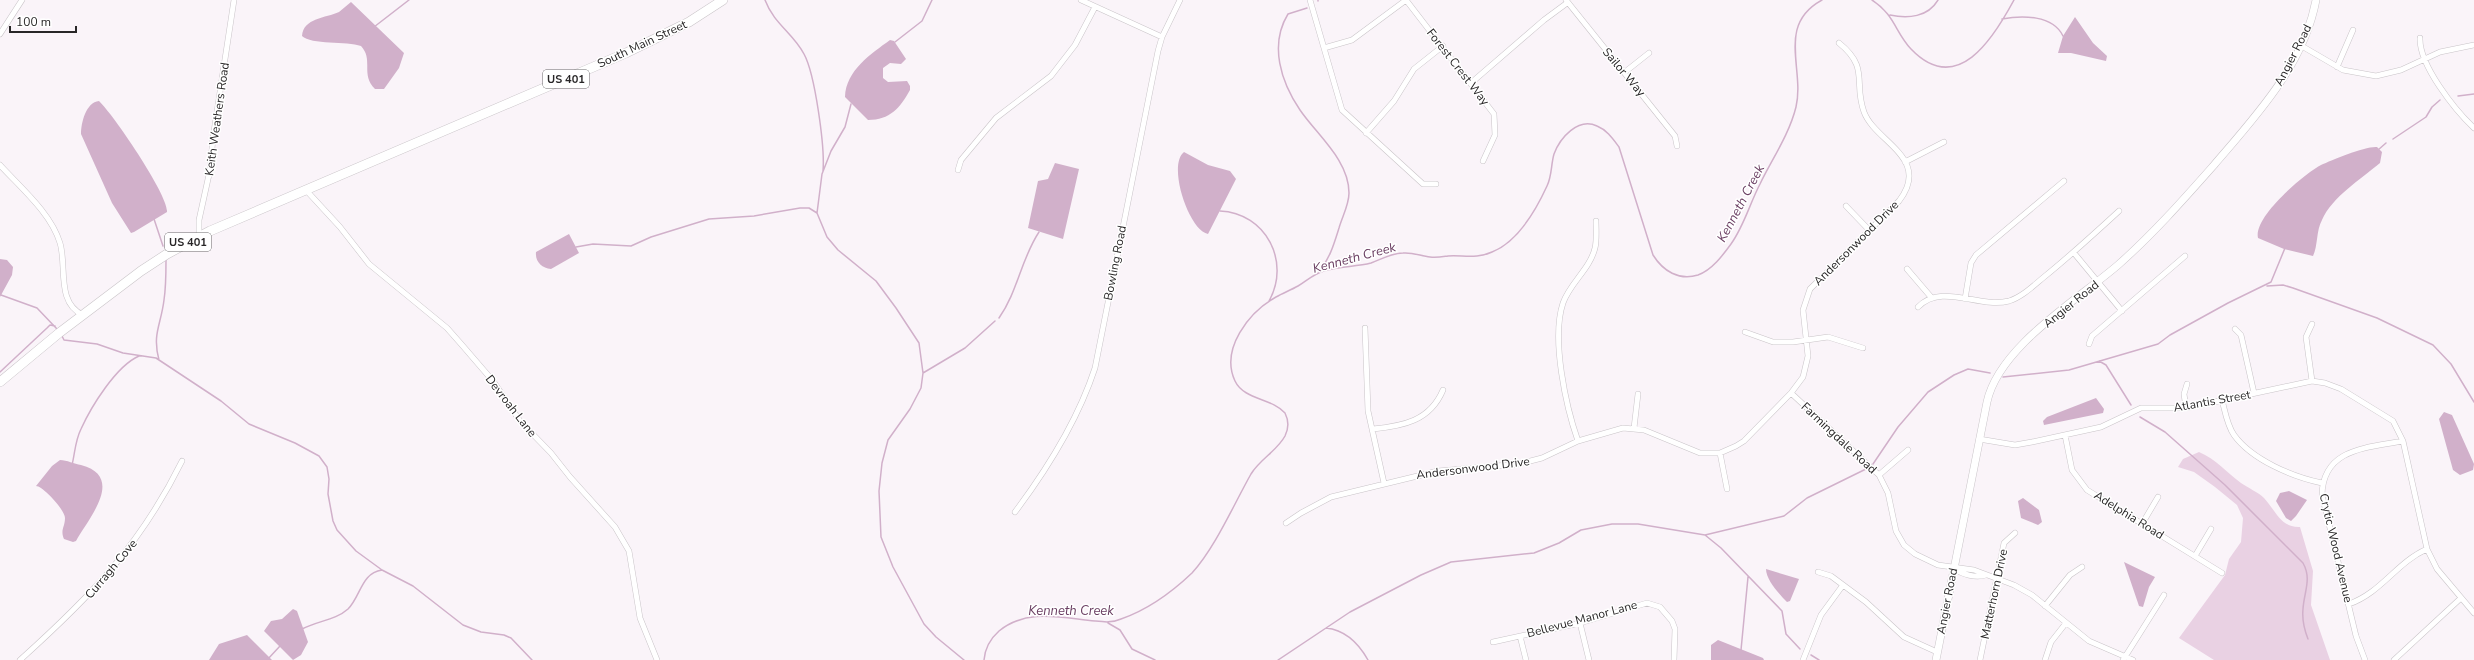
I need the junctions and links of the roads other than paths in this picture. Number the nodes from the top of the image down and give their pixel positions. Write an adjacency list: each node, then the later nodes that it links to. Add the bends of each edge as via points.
1 (22, 0): 12 (street)
2 (234, 0): 40 (street, Keith Weathers Road, via 210,170 199,220)
3 (723, 0): 35 (highway, South Main Street / US 401, via 689,22 626,53)
4 (1081, 0): 10 (street)
5 (1180, 0): 13 (street, Bowling Road)
6 (1310, 0): 19 (street)
7 (1406, 0): 18 (street, Forest Crest Way); 19 (street, via 1352,40)
8 (2316, 0): 16 (street, Angier Road)
9 (1566, 1): 23 (street, Sailor Way); 24 (street)
10 (1095, 7): 13 (street); 32 (street, via 1075,45 1051,76 996,118 961,160)
11 (2353, 30): 22 (street)
12 (0, 34)
13 (1162, 37): 80 (street, Bowling Road, via 1140,132 1095,368 1085,397 1064,437 1039,480)
14 (2420, 38): 21 (street)
15 (1840, 43): 30 (street, Andersonwood Drive, via 1857,62 1864,113 1896,148)
16 (2300, 45): 22 (street); 44 (street, Angier Road, via 2279,85 2238,136 2156,228)
17 (2474, 45): 21 (street)
18 (1443, 46): 24 (street, Forest Crest Way); 26 (street, via 1414,69 1394,101)
19 (1324, 48): 26 (street, via 1342,110)
20 (1649, 53): 23 (street)
21 (2425, 58): 22 (street, via 2385,75 2358,74); 25 (street, via 2446,96)
22 (2337, 67)
23 (1625, 72): 28 (street, Sailor Way, via 1675,136)
24 (1471, 83): 29 (street, Forest Crest Way, via 1489,106 1495,120 1495,134)
25 (2474, 128)
26 (1366, 132): 34 (street, via 1423,184)
27 (1944, 142): 30 (street)
28 (1677, 146)
29 (1483, 161)
30 (1905, 162): 39 (street, Andersonwood Drive, via 1909,177 1906,189 1899,201)
31 (0, 165): 49 (street, via 56,231 63,256 66,298 71,306)
32 (958, 170)
33 (2064, 181): 46 (street, via 1976,255 1971,263)
34 (1436, 184)
35 (305, 189): 40 (highway, US 401); 105 (street, Devroah Lane, via 369,264 447,328 493,381 520,421 615,527 630,552 640,618)
36 (1846, 206): 39 (street)
37 (2119, 211): 41 (street)
38 (1596, 221): 70 (street, via 1596,247 1588,265 1563,303 1559,323 1564,392)
39 (1869, 230): 54 (street, Andersonwood Drive, via 1810,289 1803,310)
40 (199, 237): 49 (highway, US 401, via 141,271)
41 (2074, 253): 44 (street); 46 (street, via 2026,291 2008,301)
42 (2185, 256): 48 (street)
43 (1906, 269): 45 (street)
44 (2098, 282): 48 (street); 69 (street, Angier Road, via 2025,341 2004,363 1989,393)
45 (1931, 297): 46 (street); 47 (street)
46 (1965, 299)
47 (1918, 306)
48 (2122, 311): 55 (street, via 2092,336)
49 (83, 315): 57 (highway, US 401)
50 (2312, 324): 58 (street, via 2306,337)
51 (1365, 328): 67 (street, via 1368,411)
52 (2235, 329): 62 (street, via 2241,335)
53 (1745, 332): 54 (street, via 1773,342)
54 (1807, 340): 56 (street, via 1835,338); 61 (street, Andersonwood Drive, via 1805,372)
55 (2089, 344)
56 (1863, 348)
57 (0, 382)
58 (2312, 382): 62 (street, Atlantis Street); 71 (street, Atlantis Street, via 2325,383 2340,389 2393,421)
59 (2187, 384): 65 (street, via 2184,394)
60 (1443, 390): 67 (street, via 1439,401 1428,414 1411,423)
61 (1791, 393): 73 (street, Andersonwood Drive, via 1744,441); 75 (street, Farmingdale Road)
62 (2254, 393): 64 (street, Atlantis Street)
63 (1638, 394): 66 (street)
64 (2222, 400): 65 (street, Atlantis Street); 77 (street, via 2228,424 2242,444 2291,476)
65 (2186, 408): 68 (street, Atlantis Street, via 2141,408 2101,427)
66 (1634, 428): 70 (street, Andersonwood Drive, via 1616,430); 73 (street, Andersonwood Drive, via 1692,451)
67 (1373, 429): 76 (street)
68 (2065, 435): 69 (street, Atlantis Street, via 2015,445); 82 (street, Adelphia Road, via 2072,470 2081,484)
69 (1979, 440): 88 (street, Angier Road)
70 (1578, 441): 76 (street, Andersonwood Drive, via 1542,458 1518,464 1438,471)
71 (2403, 441): 77 (street, Crytic Wood Avenue, via 2347,453 2330,467); 85 (street, Atlantis Street)
72 (1908, 450): 75 (street)
73 (1720, 453): 78 (street)
74 (182, 461): 104 (street, Curragh Cove, via 137,538 120,561 83,602)
75 (1879, 475): 88 (street, Farmingdale Road, via 1888,493 1896,531 1904,545 1924,559)
76 (1384, 483): 81 (street, Andersonwood Drive, via 1331,497)
77 (2322, 483): 95 (street, Crytic Wood Avenue, via 2322,495)
78 (1728, 490)
79 (2158, 497): 82 (street)
80 (1015, 512)
81 (1286, 523)
82 (2142, 524): 86 (street, Adelphia Road)
83 (2211, 529): 86 (street)
84 (2014, 532): 91 (street, Matterhorn Drive, via 2004,543)
85 (2427, 549): 94 (street, Atlantis Street, via 2437,569); 95 (street, via 2403,563 2373,592)
86 (2195, 556): 90 (street, Adelphia Road)
87 (2082, 567): 96 (street, via 2070,575)
88 (1954, 568): 91 (street, Farmingdale Road, via 1959,573 1970,576 1986,575); 102 (street, Angier Road)
89 (1818, 572): 92 (street, via 1829,574)
90 (2222, 573)
91 (1997, 578): 96 (street, Farmingdale Road, via 2023,589); 111 (street, Matterhorn Drive)
92 (1843, 585): 102 (street, via 1904,637); 109 (street, via 1821,615)
93 (2164, 595): 103 (street)
94 (2460, 598): 97 (street, Atlantis Street); 115 (street)
95 (2349, 604): 114 (street, Crytic Wood Avenue, via 2356,636)
96 (2045, 606): 99 (street, Farmingdale Road)
97 (2474, 612)
98 (1580, 623): 100 (street, Bellevue Manor Lane); 107 (street); 108 (street, Bellevue Manor Lane, via 1640,603 1654,604 1667,613 1675,629)
99 (2066, 623): 103 (street, Farmingdale Road, via 2094,644); 112 (street, via 2051,642)
100 (1520, 636): 101 (street, Bellevue Manor Lane); 106 (street)
101 (1493, 642)
102 (1937, 652): 110 (street, Angier Road)
103 (2124, 658): 113 (street, Farmingdale Road)
104 (20, 660)
105 (656, 660)
106 (1526, 660)
107 (1589, 660)
108 (1674, 660)
109 (1803, 660)
110 (1936, 660)
111 (1980, 660)
112 (2045, 660)
113 (2133, 660)
114 (2365, 660)
115 (2394, 660)

